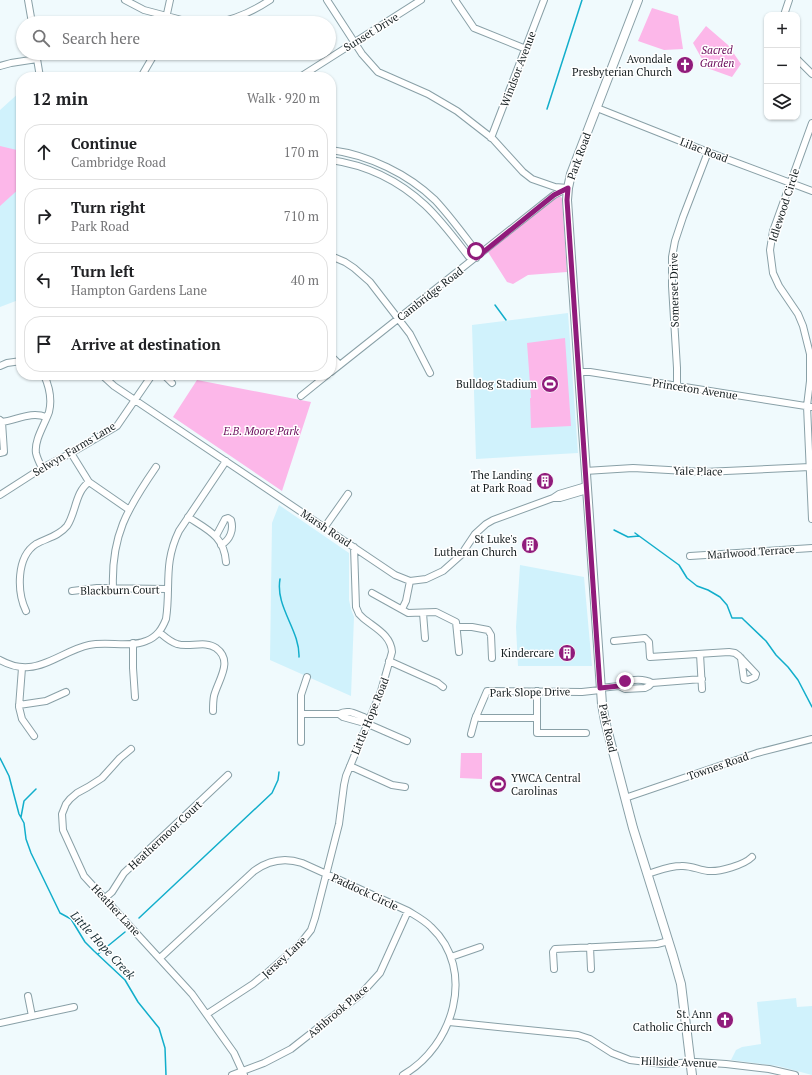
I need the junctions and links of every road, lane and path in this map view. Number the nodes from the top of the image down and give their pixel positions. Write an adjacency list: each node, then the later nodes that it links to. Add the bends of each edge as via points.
1 (28, 0): 12 (street)
2 (125, 0): 13 (street)
3 (170, 0): 14 (street)
4 (270, 0): 15 (street)
5 (327, 0): 16 (street)
6 (421, 0): 16 (street, Sunset Drive)
7 (455, 0): 17 (street, via 474,28)
8 (544, 0): 17 (street, Windsor Avenue)
9 (638, 0): 29 (main road, Park Road)
10 (789, 0): 11 (street)
11 (785, 12)
12 (31, 16)
13 (157, 16)
14 (167, 16)
15 (241, 16)
16 (354, 42): 18 (street, Sunset Drive); 31 (street, via 378,72 443,102)
17 (526, 49): 31 (street, Windsor Avenue)
18 (336, 54)
19 (22, 60): 24 (street)
20 (38, 60): 25 (street)
21 (151, 60): 26 (street)
22 (326, 60): 27 (street, Sunset Drive)
23 (800, 62): 28 (street)
24 (0, 66)
25 (39, 72)
26 (144, 72)
27 (308, 72)
28 (812, 74)
29 (597, 108): 33 (street, Lilac Road); 38 (main road, Park Road, via 572,170)
30 (812, 123): 37 (street, Idlewood Circle)
31 (491, 138): 38 (street, via 532,179 555,187)
32 (336, 151): 35 (street)
33 (708, 152): 37 (street, Lilac Road); 56 (street, Somerset Drive, via 683,217 672,258)
34 (336, 161): 36 (street, via 354,164)
35 (390, 168): 36 (street); 41 (street, via 434,200 476,251)
36 (385, 177): 41 (street, via 412,193 469,257)
37 (790, 184): 39 (street, Lilac Road); 59 (street, Idlewood Circle, via 773,231 770,259 775,278 798,314 808,342 811,368)
38 (568, 188): 41 (street, Cambridge Road, via 554,195); 48 (main road, Park Road)
39 (812, 192)
40 (336, 258): 42 (street, via 362,275)
41 (476, 258): 42 (street, Cambridge Road)
42 (398, 318): 45 (street, Cambridge Road); 49 (street, via 416,344)
43 (336, 361): 45 (street)
44 (16, 362): 46 (street)
45 (340, 365): 47 (street, Cambridge Road)
46 (0, 366)
47 (336, 368)
48 (579, 372): 56 (street, Princeton Avenue); 68 (main road, Park Road)
49 (430, 373)
50 (46, 380): 60 (street, via 50,405)
51 (107, 380): 58 (street, Marsh Road)
52 (149, 380): 58 (street, Selwyn Farms Lane)
53 (169, 380): 55 (street)
54 (321, 380): 57 (street)
55 (172, 383)
56 (676, 386): 59 (street, Princeton Avenue)
57 (301, 396)
58 (135, 400): 63 (street, Selwyn Farms Lane, via 117,426); 64 (street, Marsh Road)
59 (809, 406): 66 (street, Idlewood Circle)
60 (46, 417): 61 (street, via 40,414 19,417 14,421); 67 (street, via 36,453)
61 (1, 421): 62 (street, via 4,452)
62 (0, 453)
63 (71, 453): 67 (street, Selwyn Farms Lane); 69 (street)
64 (226, 461): 74 (street); 76 (street, Marsh Road)
65 (156, 467): 73 (street)
66 (810, 467): 68 (street, Yale Place, via 704,472 633,468); 75 (street, Idlewood Circle)
67 (42, 468): 72 (street, Selwyn Farms Lane)
68 (585, 471): 70 (main road, Park Road)
69 (89, 482): 73 (street); 89 (street, via 83,487 66,527 34,545 25,556 21,568 21,589)
70 (586, 488): 83 (street, via 493,520 475,534 461,555 443,571 426,580); 106 (main road, Park Road)
71 (348, 494): 76 (street)
72 (0, 495)
73 (128, 509): 84 (street, via 116,544)
74 (188, 517): 77 (street); 85 (street, via 171,550)
75 (812, 520)
76 (324, 528): 79 (street, Marsh Road)
77 (216, 536): 78 (street); 78 (street, via 225,519 231,520 231,534 227,542)
78 (221, 545): 82 (street)
79 (354, 547): 83 (street, Marsh Road, via 395,575); 101 (street, Little Hope Road, via 356,607 359,614 389,640 392,647)
80 (812, 548): 81 (street, Marlwood Terrace)
81 (690, 556)
82 (226, 562)
83 (410, 581): 88 (street)
84 (113, 588): 85 (street, Blackburn Court); 86 (street, Blackburn Court)
85 (167, 589): 92 (street, via 166,619)
86 (72, 591)
87 (372, 593): 88 (street)
88 (402, 609): 90 (street, via 408,613)
89 (26, 611)
90 (423, 613): 91 (street, via 438,613 456,622); 93 (street)
91 (458, 628): 96 (street); 98 (street, via 489,631)
92 (160, 632): 95 (street, via 144,642); 112 (street, via 178,645 202,644 219,650 225,664 214,697)
93 (425, 638)
94 (614, 641): 97 (street, via 645,638 649,642 650,658)
95 (133, 643): 102 (street, via 89,644 40,665); 110 (street)
96 (459, 652)
97 (700, 654): 99 (street, via 729,652); 104 (street)
98 (492, 658)
99 (741, 658)
100 (0, 660): 102 (street)
101 (390, 661): 105 (street); 116 (street, Little Hope Road)
102 (22, 668): 111 (street)
103 (308, 677): 113 (street, via 301,695)
104 (702, 679): 106 (street, Park Slope Drive, via 652,683 645,680 625,681 619,686); 107 (street)
105 (443, 687)
106 (600, 689): 108 (street, Park Slope Drive, via 582,692); 127 (main road, Park Road, via 605,722)
107 (702, 689)
108 (537, 691): 114 (street, Park Slope Drive, via 487,691); 115 (street)
109 (66, 692): 111 (street, via 46,701)
110 (135, 697)
111 (19, 705): 119 (street, via 22,719)
112 (214, 711)
113 (301, 714): 116 (street, via 339,714 344,711 364,717); 122 (street)
114 (476, 716): 115 (street); 118 (street, Park Slope Drive)
115 (537, 718): 117 (street, via 537,732)
116 (368, 724): 121 (street); 124 (street, Little Hope Road)
117 (586, 733)
118 (471, 734)
119 (34, 736)
120 (812, 739): 127 (street, Townes Road, via 778,746)
121 (407, 741)
122 (301, 742)
123 (131, 749): 131 (street, Heather Lane, via 102,778 70,799 62,814 63,830 80,868)
124 (350, 766): 126 (street, via 392,785); 129 (street, Little Hope Road)
125 (228, 775): 131 (street, Heathermoor Court, via 124,873)
126 (405, 787)
127 (625, 798): 130 (main road, Park Road)
128 (752, 857): 130 (street, via 742,864 717,871 680,866)
129 (327, 874): 132 (street, Paddock Circle); 137 (street, Paddock Circle, via 302,863 287,860 262,865); 142 (street, Jersey Lane, via 314,922 306,938 253,984)
130 (647, 874): 133 (main road, Park Road)
131 (105, 898): 137 (street, Heather Lane)
132 (408, 912): 136 (street, Paddock Circle, via 434,930); 147 (street, Ashbrook Place, via 380,973 360,995 291,1049)
133 (669, 941): 135 (street); 146 (main road, Park Road, via 681,984)
134 (480, 947): 136 (street)
135 (590, 947): 138 (street, via 554,950); 139 (street)
136 (451, 957): 144 (street, Paddock Circle, via 456,990)
137 (160, 958): 142 (street, Heather Lane)
138 (554, 969)
139 (591, 969)
140 (28, 996): 143 (street)
141 (74, 1007): 143 (street)
142 (207, 1014): 147 (street, Heather Lane, via 234,1053)
143 (32, 1016): 145 (street)
144 (449, 1022): 146 (street, Hillside Avenue, via 578,1035 625,1059 663,1064); 148 (street, Paddock Circle, via 435,1047)
145 (0, 1023)
146 (690, 1062): 150 (main road, Park Road); 151 (street, Hillside Avenue, via 761,1068)
147 (244, 1073): 149 (street, Ashbrook Place)
148 (407, 1074)
149 (232, 1075)
150 (692, 1075)
151 (793, 1075)

